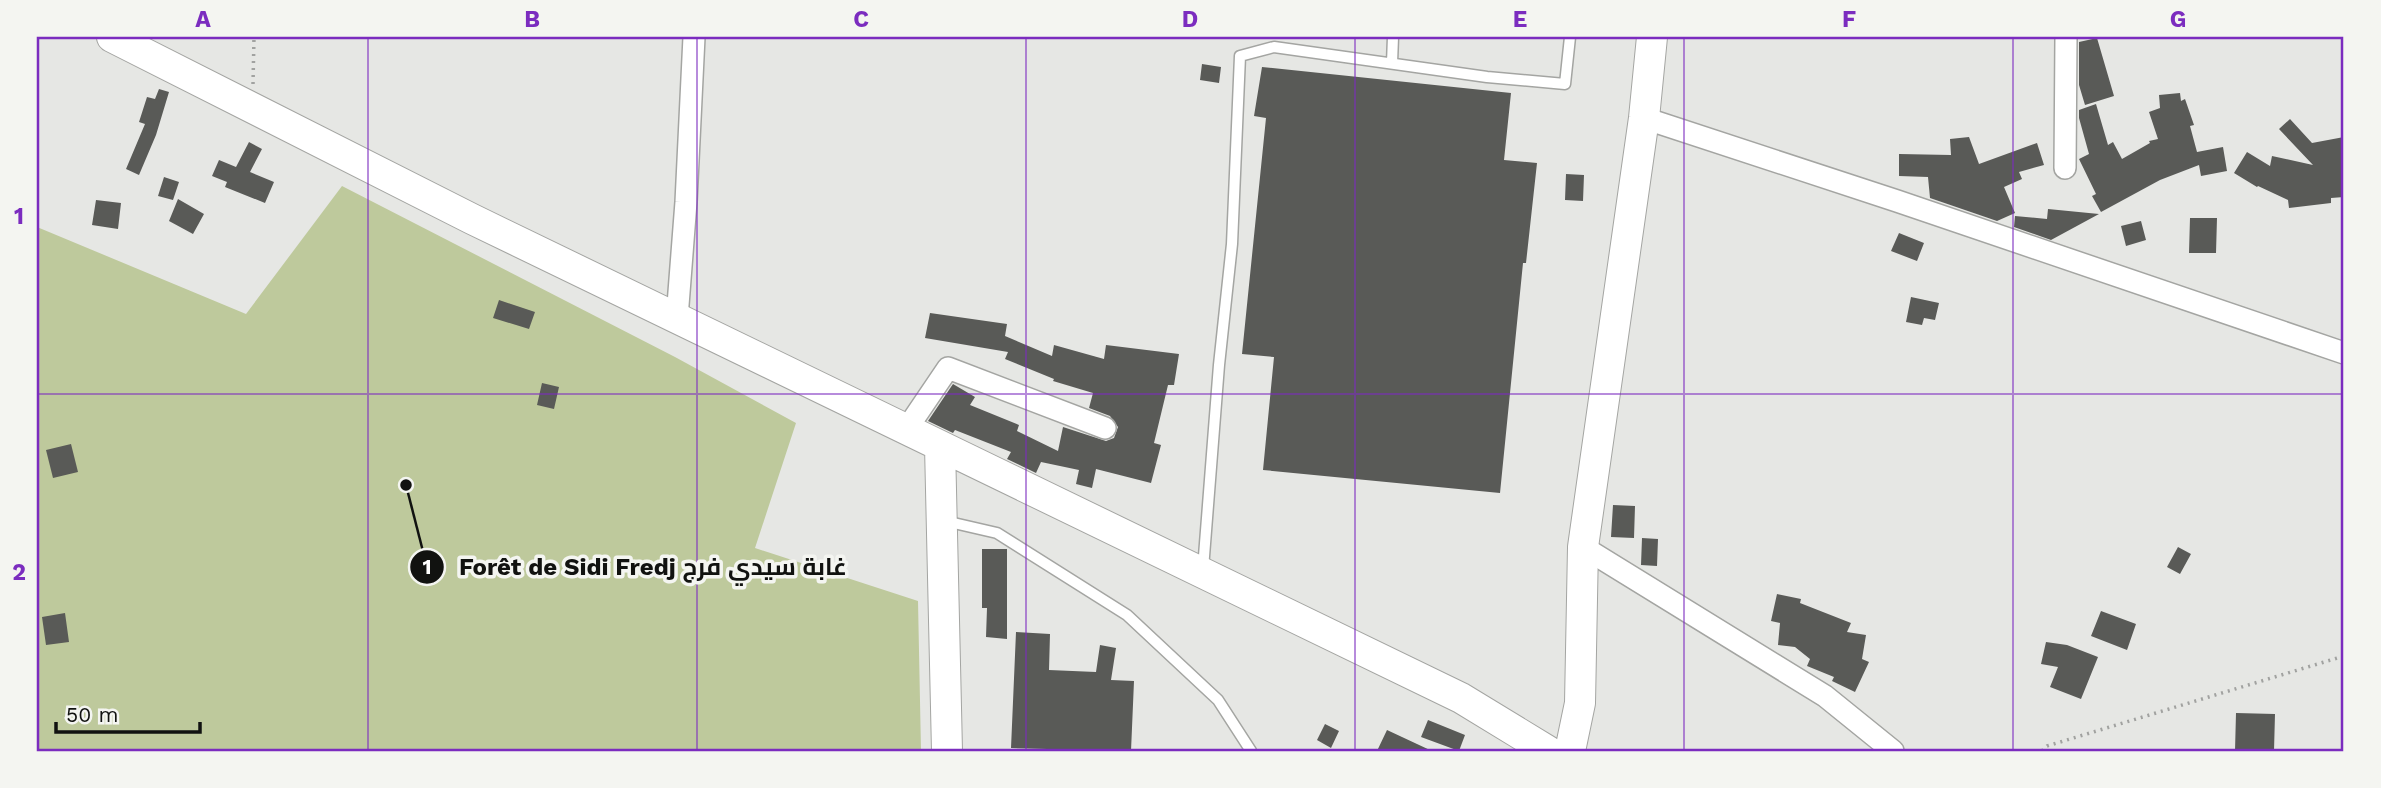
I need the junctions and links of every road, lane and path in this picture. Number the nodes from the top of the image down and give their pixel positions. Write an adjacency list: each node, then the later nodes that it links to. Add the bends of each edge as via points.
1 (112, 37): 9 (main road)
2 (254, 37): 9 (path)
3 (694, 37): 12 (street)
4 (1393, 37): 8 (lane)
5 (1570, 37): 8 (lane, via 1565,84)
6 (1652, 37): 10 (main road)
7 (2066, 37): 11 (street)
8 (1392, 64): 19 (lane, via 1274,47 1240,56 1232,244)
9 (253, 108): 12 (main road)
10 (1644, 118): 13 (street); 18 (main road)
11 (2065, 168)
12 (677, 318): 15 (main road)
13 (2344, 353)
14 (1105, 428): 15 (street, via 948,368)
15 (906, 430): 16 (main road)
16 (940, 446): 17 (main road); 19 (main road)
17 (941, 520): 21 (main road); 22 (lane, via 997,533 1128,615 1218,700)
18 (1583, 547): 24 (main road, via 1580,703); 25 (street, via 1825,696)
19 (1203, 573): 23 (main road, via 1461,698)
20 (2344, 656): 26 (path)
21 (947, 751)
22 (1251, 751)
23 (1548, 751)
24 (1570, 751)
25 (1893, 751)
26 (2042, 751)

